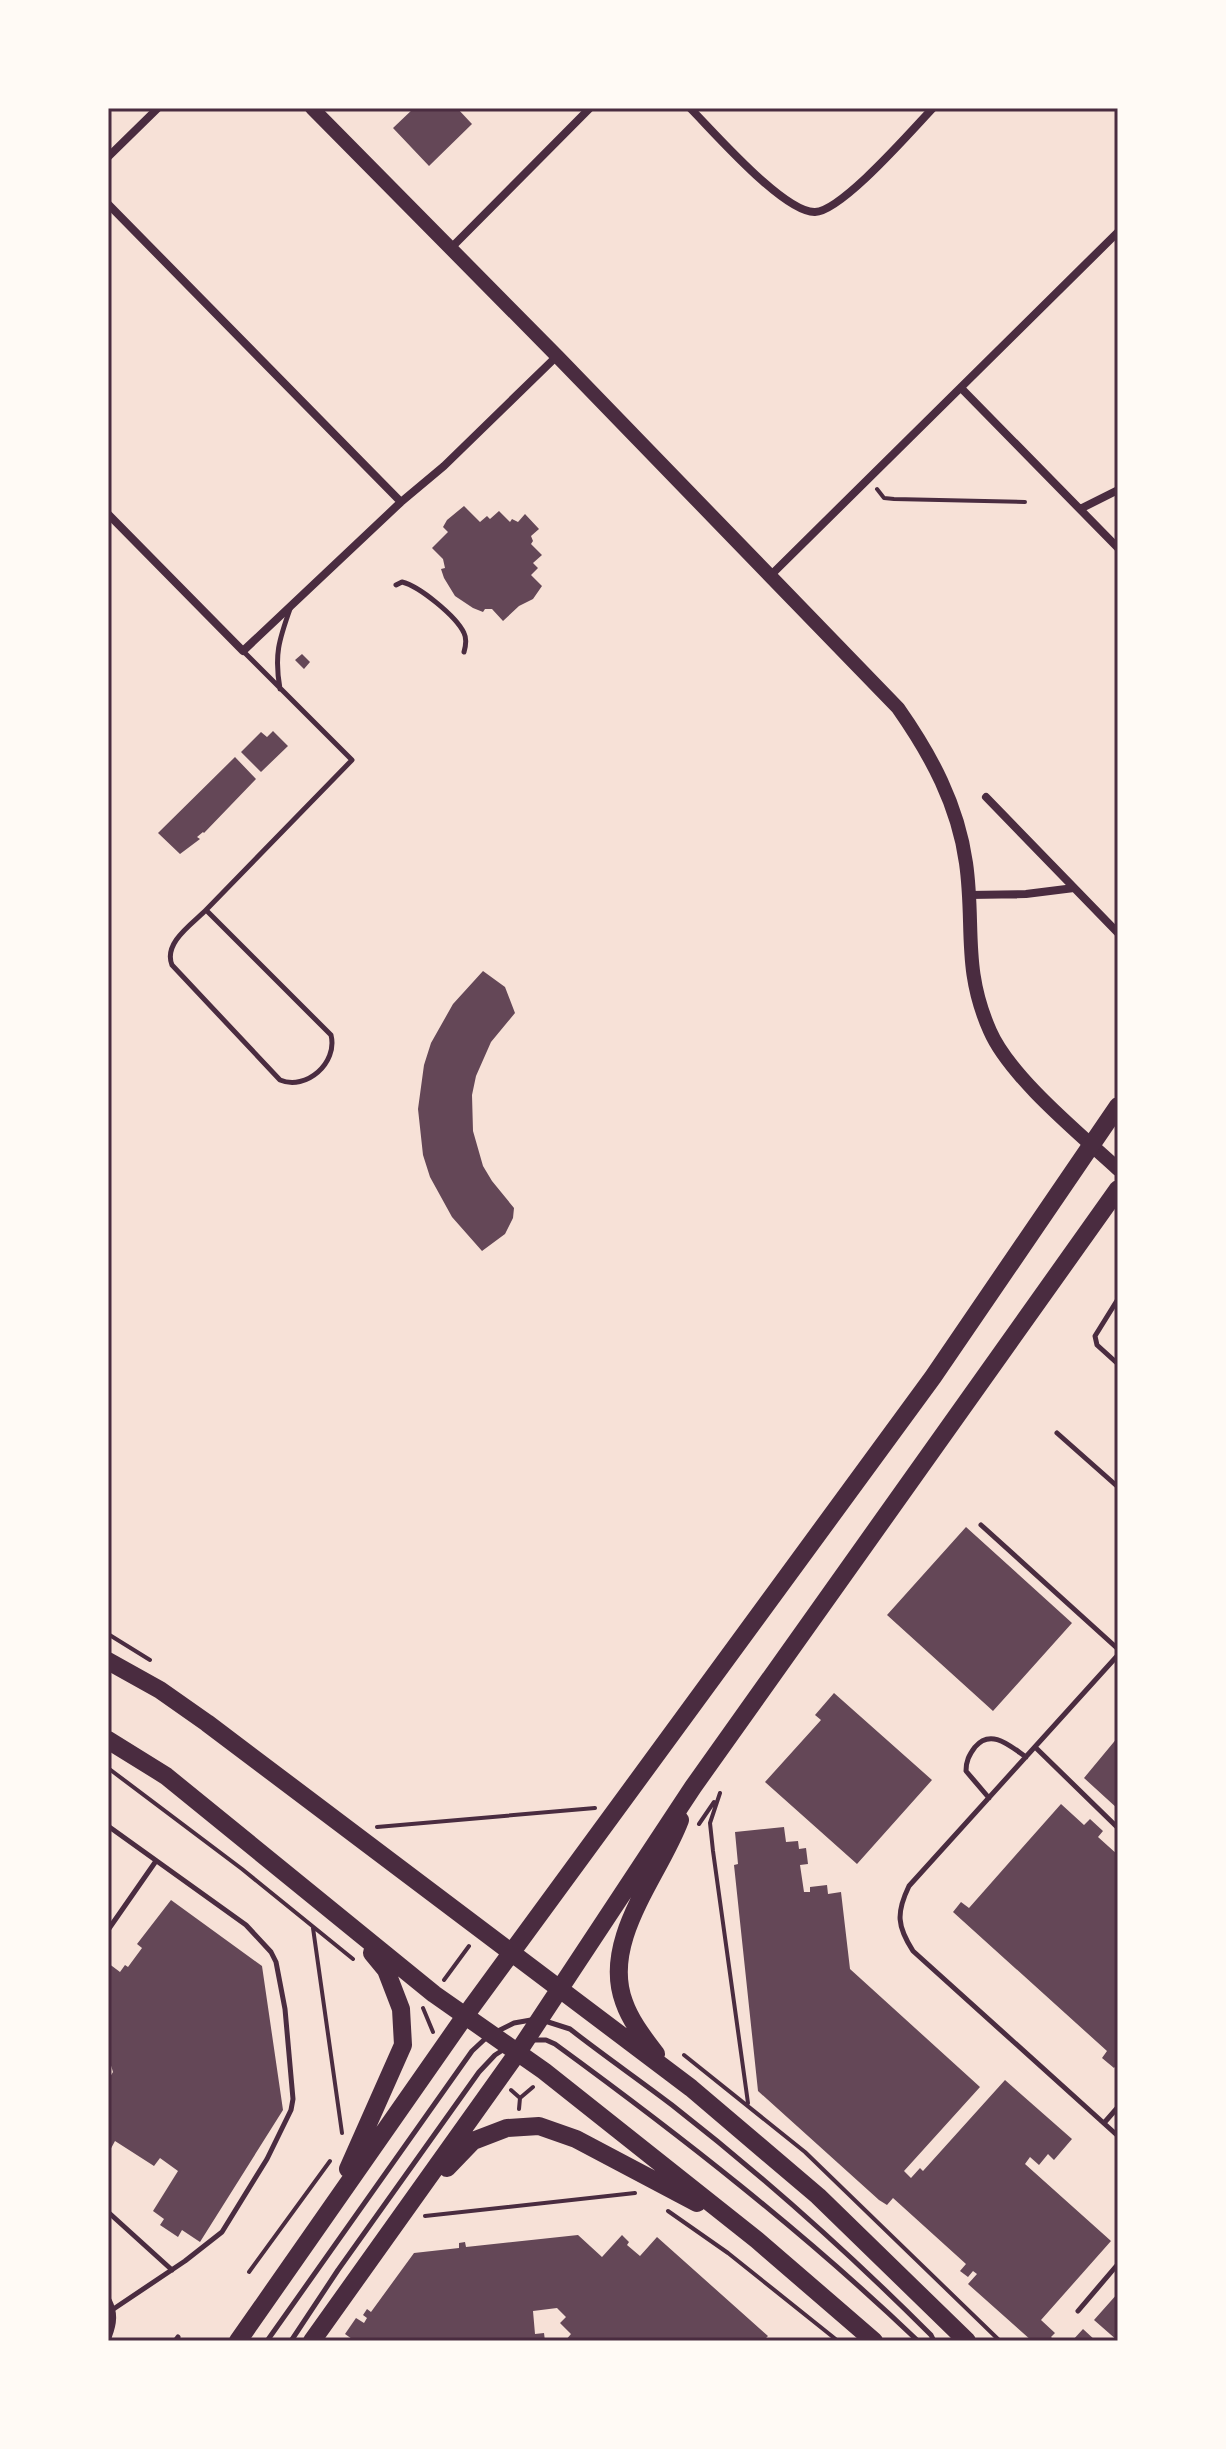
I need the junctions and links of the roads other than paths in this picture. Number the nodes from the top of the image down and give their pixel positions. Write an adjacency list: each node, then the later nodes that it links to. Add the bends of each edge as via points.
1 (158, 108): 6 (street)
2 (312, 108): 9 (street)
3 (590, 108): 9 (street)
4 (690, 108): 5 (street, via 774,191 793,206 816,212 850,192)
5 (933, 108)
6 (108, 157)
7 (108, 204): 13 (street)
8 (1118, 232): 11 (street)
9 (450, 249): 10 (street)
10 (557, 356): 13 (street); 17 (street)
11 (961, 388): 14 (street); 17 (street)
12 (1118, 490): 14 (street)
13 (401, 502): 19 (street)
14 (1080, 509): 16 (street)
15 (108, 514): 20 (street)
16 (1118, 548)
17 (770, 576): 25 (street, via 878,687 924,745 956,818)
18 (396, 585): 21 (lane, via 413,585 449,616 464,633)
19 (291, 604): 20 (street); 22 (lane, via 277,647)
20 (243, 651): 22 (lane)
21 (464, 652)
22 (280, 689): 26 (lane, via 352,760)
23 (986, 797): 24 (street)
24 (1074, 888): 25 (street); 27 (street)
25 (969, 895): 29 (street, via 971,977 991,1033 1023,1078)
26 (206, 910): 26 (lane, via 331,1035 333,1049 327,1062 305,1080 280,1080 172,965 170,946)
27 (1118, 933)
28 (1118, 1106): 29 (main road)
29 (1091, 1144): 30 (street); 49 (main road, via 933,1377)
30 (1118, 1169)
31 (1118, 1189): 42 (main road)
32 (1118, 1299): 33 (lane, via 1095,1340)
33 (1118, 1364)
34 (1057, 1433): 35 (lane)
35 (1118, 1487)
36 (981, 1525): 37 (lane)
37 (1118, 1652): 40 (lane)
38 (108, 1661): 49 (main road, via 207,1723)
39 (108, 1740): 48 (main road, via 166,1776)
40 (1035, 1747): 41 (lane); 45 (lane)
41 (1026, 1757): 43 (lane); 43 (lane, via 996,1738 978,1743 966,1771)
42 (693, 1787): 50 (main road); 55 (main road, via 673,1840 625,1933 618,1962 626,2008)
43 (989, 1798): 57 (lane, via 909,1886 899,1916 902,1934 913,1951)
44 (108, 1826): 46 (lane)
45 (1118, 1828)
46 (156, 1861): 47 (lane); 64 (lane, via 246,1925 271,1952 285,2009 293,2099 267,2159 232,2219 216,2238)
47 (108, 1930)
48 (358, 1934): 51 (main road); 59 (main road, via 386,1970 401,2009 403,2045)
49 (512, 1953): 50 (main road); 51 (main road)
50 (559, 1989): 52 (main road); 55 (main road)
51 (465, 2016): 53 (main road); 59 (main road)
52 (539, 2020): 53 (lane, via 514,2023); 54 (main road); 74 (lane, via 570,2029 717,2141 875,2280)
53 (492, 2034): 54 (main road); 69 (lane, via 472,2051)
54 (517, 2047): 61 (main road); 62 (main road); 70 (lane, via 495,2055 479,2072); 73 (lane, via 546,2040 573,2058 806,2239)
55 (666, 2068): 75 (main road, via 818,2196)
56 (1118, 2107): 57 (lane)
57 (1104, 2123): 58 (lane)
58 (1118, 2136)
59 (329, 2211): 68 (main road)
60 (108, 2212): 64 (lane)
61 (397, 2221): 62 (main road, via 473,2141 507,2128 539,2126 576,2139); 71 (main road)
62 (738, 2225): 72 (main road)
63 (1118, 2264): 66 (lane)
64 (172, 2270): 65 (lane)
65 (110, 2306): 67 (street)
66 (1078, 2311)
67 (108, 2336)
68 (238, 2341)
69 (267, 2341)
70 (291, 2341)
71 (312, 2341)
72 (874, 2341)
73 (918, 2341)
74 (934, 2341)
75 (967, 2341)

